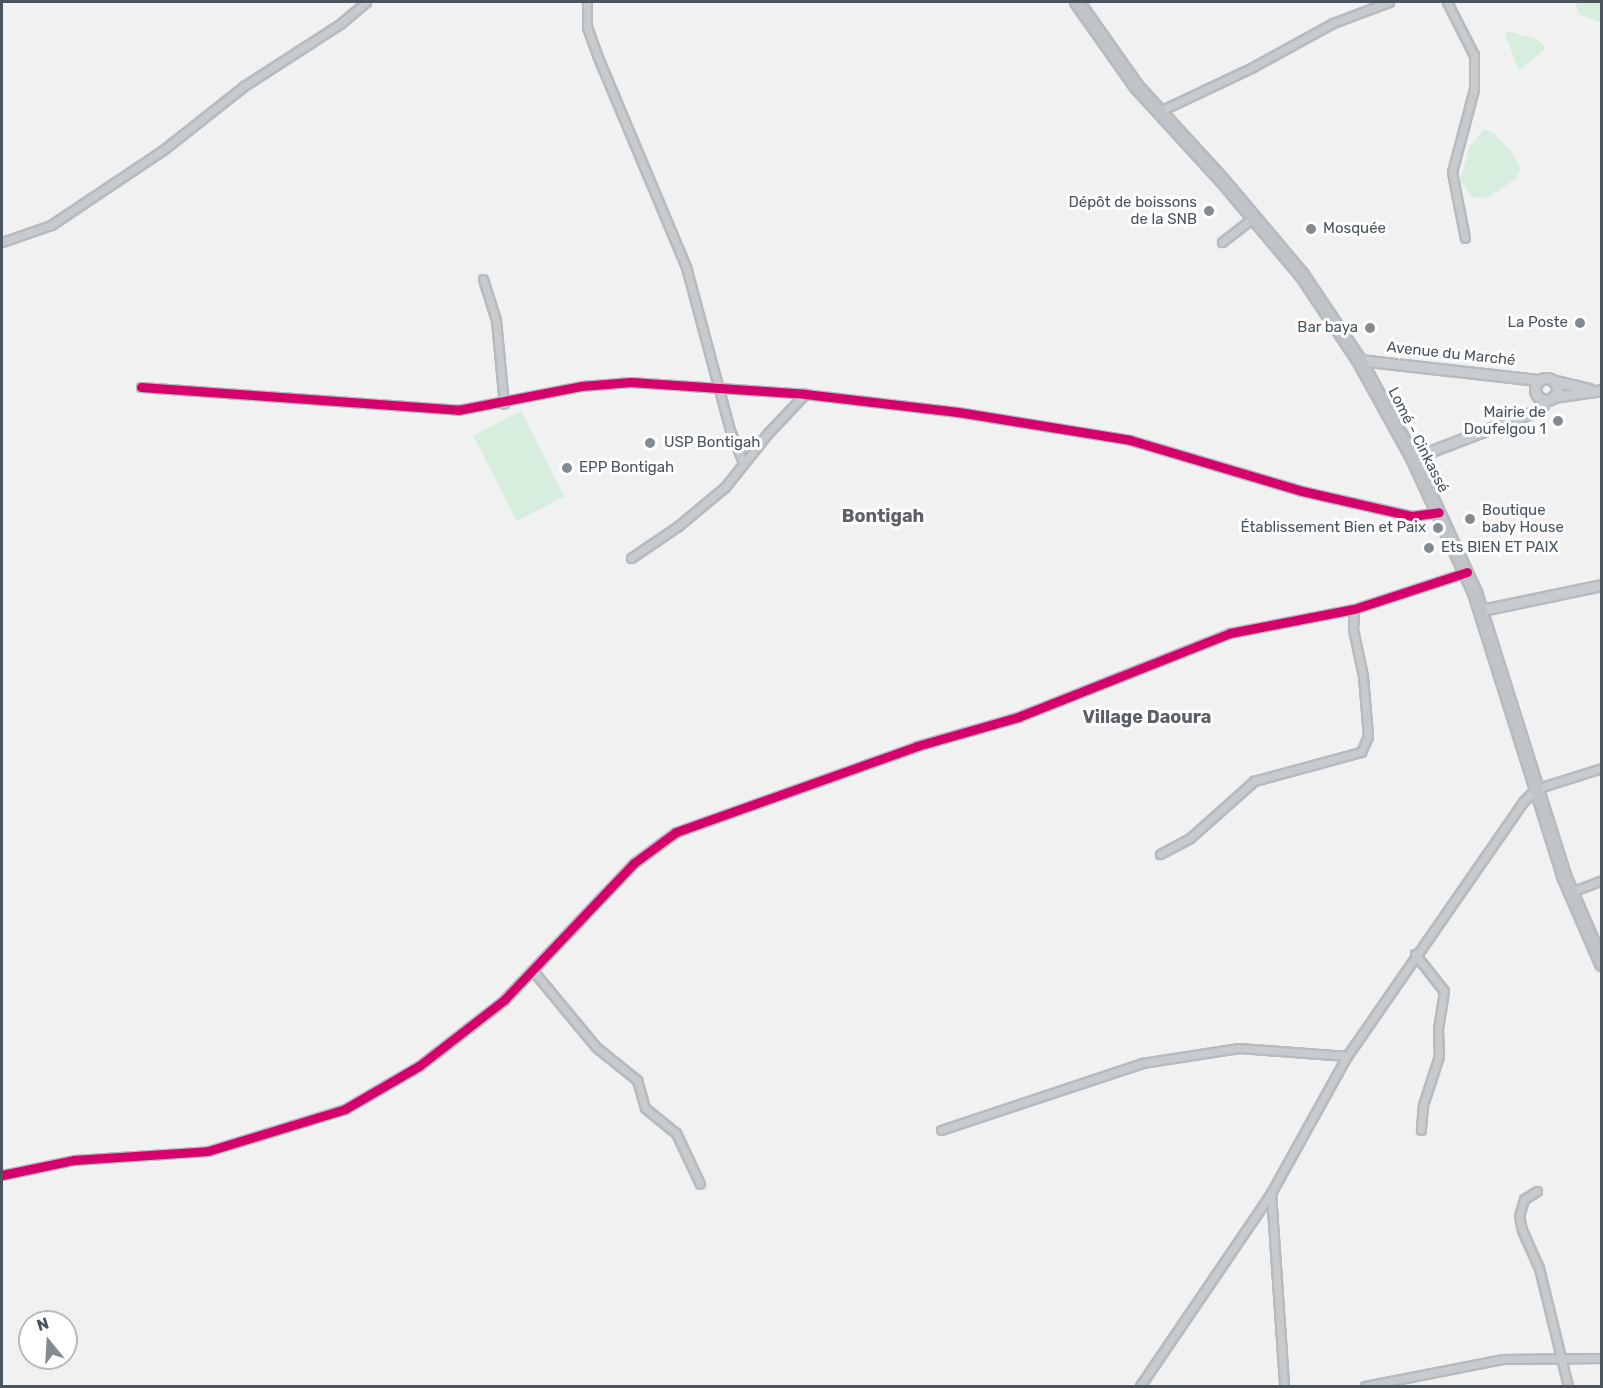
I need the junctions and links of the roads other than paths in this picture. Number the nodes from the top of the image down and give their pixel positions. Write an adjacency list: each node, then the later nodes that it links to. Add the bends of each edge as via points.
1 (366, 2): 9 (street, via 340,24 244,86 164,150 51,225)
2 (587, 2): 16 (street, via 587,27 686,267)
3 (1077, 2): 6 (highway, Lomé - Cinkassé, via 1137,87)
4 (1389, 2): 6 (street, via 1333,23)
5 (1447, 2): 8 (street, via 1474,55 1474,89 1452,172)
6 (1160, 111): 7 (highway, Lomé - Cinkassé)
7 (1254, 217): 10 (street); 12 (highway, Lomé - Cinkassé, via 1302,275)
8 (1465, 238)
9 (2, 242)
10 (1222, 242)
11 (483, 279): 20 (street, via 496,320)
12 (1359, 360): 13 (main road, Avenue du Marché); 21 (highway, Lomé - Cinkassé)
13 (1538, 380): 14 (main road, via 1547,377); 19 (main road, via 1535,392)
14 (1554, 381): 17 (main road); 19 (main road, via 1557,390)
15 (141, 387): 20 (street, via 420,409 458,410)
16 (721, 390): 18 (street); 20 (street, via 631,382 581,386); 22 (street)
17 (1598, 390): 19 (main road)
18 (805, 394): 22 (street); 23 (street, via 958,412 1130,440 1357,504 1412,516)
19 (1549, 399): 21 (main road, via 1541,410)
20 (504, 404)
21 (1413, 458): 23 (highway, Lomé - Cinkassé)
22 (743, 463): 24 (street, via 705,504)
23 (1439, 512): 25 (highway, Lomé - Cinkassé)
24 (631, 558)
25 (1467, 572): 27 (street); 28 (highway, Lomé - Cinkassé)
26 (1602, 585): 28 (main road)
27 (1354, 609): 31 (street, via 1353,629 1368,736 1361,752 1254,781 1190,838); 36 (street, via 1230,633 1018,717 917,746 676,832 634,863)
28 (1482, 610): 30 (highway, Lomé - Cinkassé)
29 (1602, 768): 30 (street)
30 (1535, 789): 33 (highway, Lomé - Cinkassé); 34 (street)
31 (1160, 854)
32 (1602, 880): 33 (street)
33 (1571, 892): 35 (highway, Lomé - Cinkassé)
34 (1415, 954): 37 (street); 39 (street, via 1444,990 1438,1029 1439,1056 1423,1105)
35 (1602, 964)
36 (534, 972): 40 (street, via 419,1066 345,1109 208,1151 74,1160); 41 (street, via 596,1047 637,1080 645,1108 676,1132)
37 (1347, 1056): 38 (street, via 1239,1048 1142,1063); 43 (street)
38 (942, 1130)
39 (1421, 1130)
40 (2, 1175)
41 (700, 1184)
42 (1537, 1191): 44 (street, via 1524,1199 1519,1216 1539,1268)
43 (1271, 1193): 46 (street); 47 (street)
44 (1560, 1356): 45 (street); 48 (street, via 1503,1359); 49 (street)
45 (1602, 1358)
46 (1140, 1386)
47 (1284, 1386)
48 (1365, 1386)
49 (1568, 1386)

